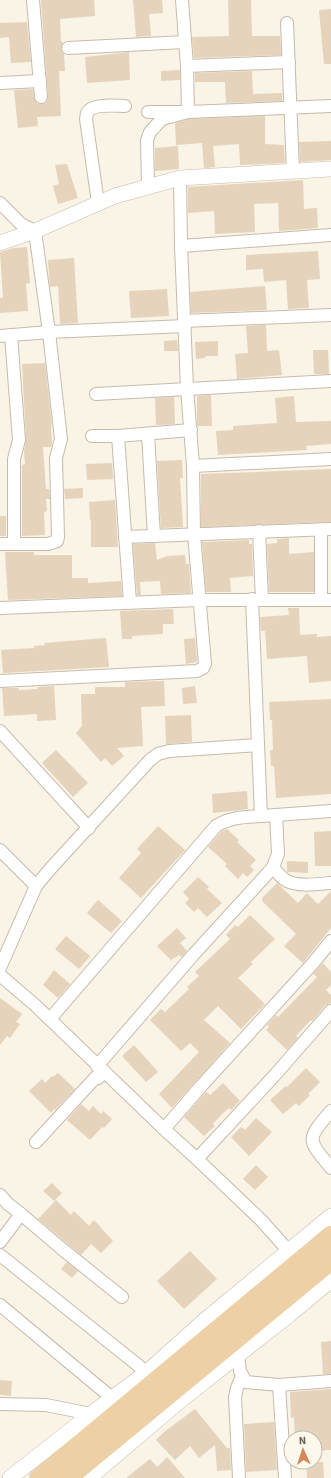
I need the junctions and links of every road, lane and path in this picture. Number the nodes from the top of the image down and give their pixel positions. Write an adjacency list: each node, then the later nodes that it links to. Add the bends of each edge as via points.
1 (34, 0): 8 (street)
2 (182, 0): 4 (street)
3 (287, 23): 6 (street)
4 (185, 42): 5 (street); 7 (street)
5 (68, 48)
6 (289, 62): 7 (street); 13 (street)
7 (187, 66): 15 (street)
8 (40, 81): 9 (street); 10 (street)
9 (0, 83)
10 (41, 97)
11 (125, 106): 21 (street, via 96,106 90,108 87,113)
12 (331, 106): 13 (street)
13 (290, 107): 15 (street); 17 (street)
14 (148, 112): 15 (street)
15 (188, 112): 19 (street, via 162,119 150,132 146,140)
16 (331, 169): 17 (street)
17 (293, 171): 18 (street)
18 (180, 178): 19 (street); 25 (street)
19 (148, 187): 21 (street)
20 (0, 203): 22 (street, via 21,224)
21 (98, 203): 22 (street)
22 (35, 230): 24 (street); 28 (street)
23 (331, 235): 25 (street)
24 (0, 243)
25 (181, 246): 27 (street)
26 (331, 315): 27 (street)
27 (184, 323): 28 (street); 31 (street)
28 (49, 332): 29 (street); 45 (street, via 61,439 56,458 58,536 56,541 48,544)
29 (5, 336): 45 (street, via 19,440 14,459)
30 (331, 381): 31 (street)
31 (187, 388): 32 (street); 33 (street)
32 (96, 394)
33 (190, 430): 34 (street); 38 (street)
34 (148, 434): 36 (street); 43 (street)
35 (92, 436): 36 (street)
36 (118, 436): 42 (street)
37 (331, 459): 38 (street)
38 (193, 466): 41 (street)
39 (326, 529): 40 (street); 48 (street)
40 (259, 531): 41 (street); 47 (street)
41 (194, 534): 43 (street); 46 (street)
42 (125, 536): 43 (street); 49 (street)
43 (154, 536)
44 (0, 544): 45 (street)
45 (14, 544)
46 (199, 600): 47 (street); 49 (street); 51 (street, via 205,664 203,668)
47 (257, 600): 48 (street); 53 (street)
48 (326, 600)
49 (130, 602): 50 (street)
50 (0, 608)
51 (0, 681)
52 (0, 731): 57 (street)
53 (258, 745): 56 (street); 57 (street, via 168,751 158,754)
54 (331, 811): 55 (street)
55 (276, 815): 56 (street); 59 (street, via 278,854)
56 (261, 816): 66 (street, via 236,818 216,826)
57 (89, 828): 61 (street)
58 (0, 850): 61 (street)
59 (273, 867): 60 (street, via 288,881); 67 (street, via 194,954)
60 (331, 883)
61 (36, 886): 63 (street)
62 (331, 941): 69 (street)
63 (0, 968)
64 (0, 975): 66 (street)
65 (331, 1011): 71 (street)
66 (50, 1019): 67 (street)
67 (99, 1071): 69 (street); 70 (street)
68 (331, 1111): 72 (street, via 317,1127 312,1141)
69 (164, 1130): 71 (street)
70 (36, 1142)
71 (197, 1159): 80 (street, via 261,1220)
72 (331, 1168)
73 (0, 1195): 74 (street)
74 (22, 1214): 77 (street); 82 (street)
75 (331, 1216): 80 (street)
76 (331, 1236): 80 (highway)
77 (0, 1242)
78 (0, 1255): 86 (street)
79 (331, 1260): 80 (highway)
80 (300, 1263): 86 (highway); 94 (highway)
81 (331, 1280): 84 (street)
82 (122, 1297)
83 (0, 1305): 89 (street)
84 (238, 1355): 85 (street); 95 (street)
85 (242, 1376): 88 (street, via 246,1382); 96 (street, via 235,1397)
86 (152, 1377): 89 (street); 93 (highway)
87 (331, 1381): 88 (street)
88 (279, 1385): 97 (street)
89 (112, 1398): 91 (street)
90 (0, 1404): 91 (street, via 46,1405)
91 (91, 1414): 92 (street)
92 (10, 1478)
93 (40, 1478)
94 (67, 1478)
95 (89, 1478)
96 (239, 1478)
97 (285, 1478)

